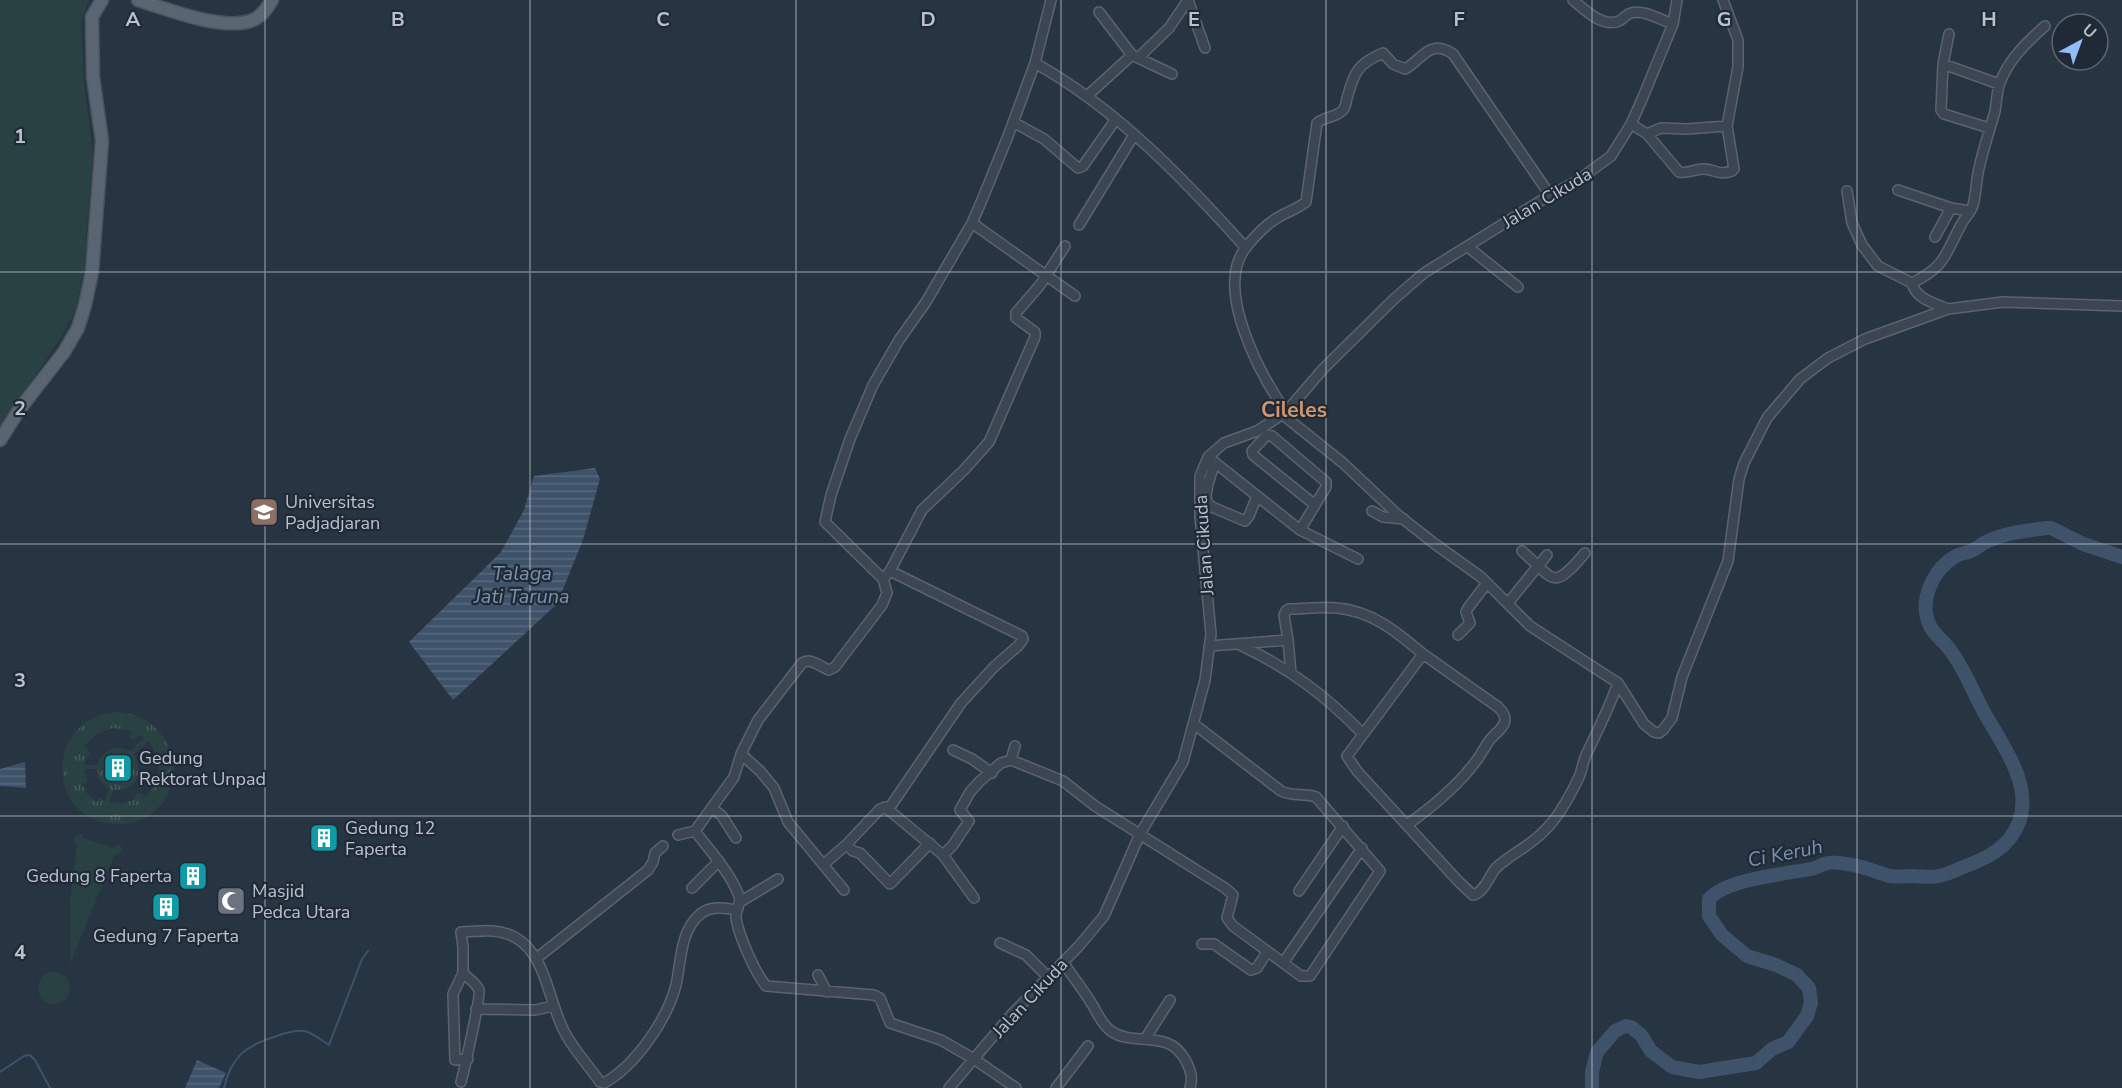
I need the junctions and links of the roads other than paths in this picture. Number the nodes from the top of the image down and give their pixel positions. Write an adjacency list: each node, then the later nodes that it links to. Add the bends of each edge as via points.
1 (102, 0): 45 (main road, via 92,17 93,77 102,141 92,272 85,305 64,352)
2 (138, 0): 3 (main road, via 216,22 255,19)
3 (272, 0)
4 (1051, 0): 15 (street)
5 (1188, 0): 13 (street); 14 (street, via 1169,28)
6 (1572, 0): 10 (street, via 1606,22 1640,13)
7 (1677, 0): 10 (street, Jalan Cikuda)
8 (1724, 0): 23 (street, via 1738,40 1738,67)
9 (1099, 12): 14 (street)
10 (1673, 24): 22 (street, Jalan Cikuda)
11 (2045, 26): 18 (street, via 2012,61)
12 (1949, 34): 16 (street)
13 (1205, 48)
14 (1135, 57): 17 (street); 19 (street)
15 (1035, 63): 19 (street); 21 (street)
16 (1943, 64): 18 (street); 24 (street, via 1942,113)
17 (1172, 74)
18 (1999, 84): 24 (street)
19 (1087, 96): 20 (street)
20 (1116, 119): 21 (street, via 1078,168 1044,139); 26 (street)
21 (1013, 122): 32 (street)
22 (1631, 124): 25 (street); 29 (street, Jalan Cikuda, via 1607,160 1577,182)
23 (1727, 126): 25 (street, via 1661,128); 25 (street, via 1734,169 1720,175 1705,169 1679,172)
24 (1989, 128): 31 (street)
25 (1647, 134)
26 (1134, 135): 33 (street); 36 (street, via 1199,196)
27 (1898, 190): 30 (street)
28 (1847, 191): 39 (street, via 1851,223 1867,252 1885,271)
29 (1550, 195): 36 (street, via 1453,54 1441,48 1427,50 1405,69 1383,53 1370,58 1355,73 1342,111 1317,123 1306,202 1278,217); 37 (street, Jalan Cikuda)
30 (1951, 208): 31 (street); 34 (street)
31 (1970, 211): 39 (street, via 1939,266)
32 (972, 223): 38 (street); 58 (street, via 873,385 831,495 825,522)
33 (1079, 225)
34 (1935, 237)
35 (1065, 246): 38 (street)
36 (1245, 247): 44 (street, via 1234,279 1236,303 1244,331)
37 (1468, 247): 40 (street); 44 (street, Jalan Cikuda, via 1424,273 1394,299)
38 (1046, 276): 41 (street); 57 (street, via 1016,313 1016,318 1035,332 1035,337 989,442 922,510)
39 (1912, 283): 43 (street, via 1916,293)
40 (1518, 287)
41 (1075, 296)
42 (2122, 306): 43 (street, via 2003,302)
43 (1948, 309): 67 (street, via 1865,339 1828,358 1800,379 1767,418 1739,479 1728,561 1683,678 1672,718 1664,730 1654,732 1644,723)
44 (1285, 413): 46 (street, Jalan Cikuda, via 1257,431 1224,442); 50 (street)
45 (0, 440)
46 (1212, 459): 47 (street); 47 (street, via 1206,496 1212,507 1245,521); 64 (street, Jalan Cikuda, via 1200,476)
47 (1257, 496): 51 (street)
48 (1315, 505): 48 (street, via 1253,455 1252,451 1267,435 1326,482); 51 (street)
49 (1372, 511): 50 (street, via 1383,517)
50 (1404, 519): 59 (street)
51 (1300, 530): 55 (street)
52 (1522, 551): 56 (street)
53 (1584, 553): 56 (street, via 1562,578 1548,576)
54 (1547, 555): 56 (street)
55 (1358, 559)
56 (1537, 567): 60 (street)
57 (890, 571): 58 (street); 76 (street, via 1023,639 961,704)
58 (883, 579): 72 (street, via 887,593 882,604 841,659 829,670 812,661 802,663 758,720)
59 (1487, 583): 60 (street); 61 (street, via 1468,608 1470,623)
60 (1508, 603): 67 (street, via 1534,629)
61 (1458, 636)
62 (1288, 640): 63 (street); 65 (street, via 1284,615 1289,609 1337,608 1377,620); 66 (street)
63 (1240, 645): 64 (street); 66 (street)
64 (1209, 646): 68 (street, Jalan Cikuda)
65 (1423, 654): 69 (street); 77 (street, via 1498,707 1505,719 1458,783)
66 (1291, 673): 69 (street, via 1334,705)
67 (1617, 682): 77 (street, via 1609,710 1561,810 1533,842 1497,867 1478,894 1469,892)
68 (1194, 724): 78 (street, via 1281,791 1292,796 1316,797); 80 (street, Jalan Cikuda, via 1183,762)
69 (1363, 734): 77 (street, via 1348,760)
70 (1016, 746): 73 (street)
71 (953, 750): 74 (street)
72 (741, 754): 75 (street, via 734,777); 89 (street, via 774,788 788,822)
73 (1011, 760): 74 (street); 80 (street, via 1064,781)
74 (992, 772): 87 (street, via 964,801 960,810 969,821)
75 (713, 809): 79 (street); 82 (street)
76 (888, 810): 83 (street); 84 (street, via 880,808)
77 (1407, 825)
78 (1343, 826): 86 (street); 93 (street)
79 (695, 831): 81 (street); 88 (street)
80 (1140, 834): 98 (street, via 1232,893 1229,922); 100 (street, Jalan Cikuda, via 1104,916)
81 (678, 835)
82 (736, 838)
83 (930, 843): 84 (street, via 890,884 860,853); 87 (street)
84 (846, 845): 89 (street)
85 (663, 846): 99 (street, via 655,853 648,870)
86 (1362, 848): 101 (street); 101 (street, via 1380,871 1312,974 1301,976)
87 (943, 855): 94 (street)
88 (719, 861): 91 (street); 95 (street, via 738,895)
89 (824, 864): 92 (street)
90 (778, 879): 95 (street)
91 (692, 888)
92 (844, 890)
93 (1299, 891)
94 (974, 898)
95 (738, 906): 105 (street, via 738,927 766,986); 107 (street, via 713,908 694,920 683,943 675,988 657,1029 641,1051 606,1083 600,1082 566,1035)
96 (1000, 943): 104 (street, via 1028,956)
97 (1202, 944): 98 (street, via 1214,944 1251,970)
98 (1268, 952): 101 (street)
99 (537, 958): 102 (street, via 519,938 495,931 461,932); 107 (street)
100 (1063, 962): 104 (street, Jalan Cikuda); 109 (street, via 1110,1031)
101 (1283, 963)
102 (463, 973): 108 (street, via 479,990); 111 (street, via 453,994 455,1060)
103 (818, 975): 105 (street)
104 (1048, 977): 112 (street, Jalan Cikuda)
105 (827, 992): 112 (street, via 874,995 880,998 890,1023 941,1041)
106 (1170, 1000): 109 (street)
107 (553, 1006): 108 (street, via 535,1010)
108 (476, 1009): 111 (street)
109 (1144, 1039): 117 (street, via 1166,1042 1184,1058 1193,1080)
110 (1088, 1046): 116 (street)
111 (468, 1059): 113 (street)
112 (974, 1059): 114 (street, Jalan Cikuda); 115 (street)
113 (461, 1082)
114 (949, 1088)
115 (1016, 1088)
116 (1056, 1088)
117 (1190, 1088)

